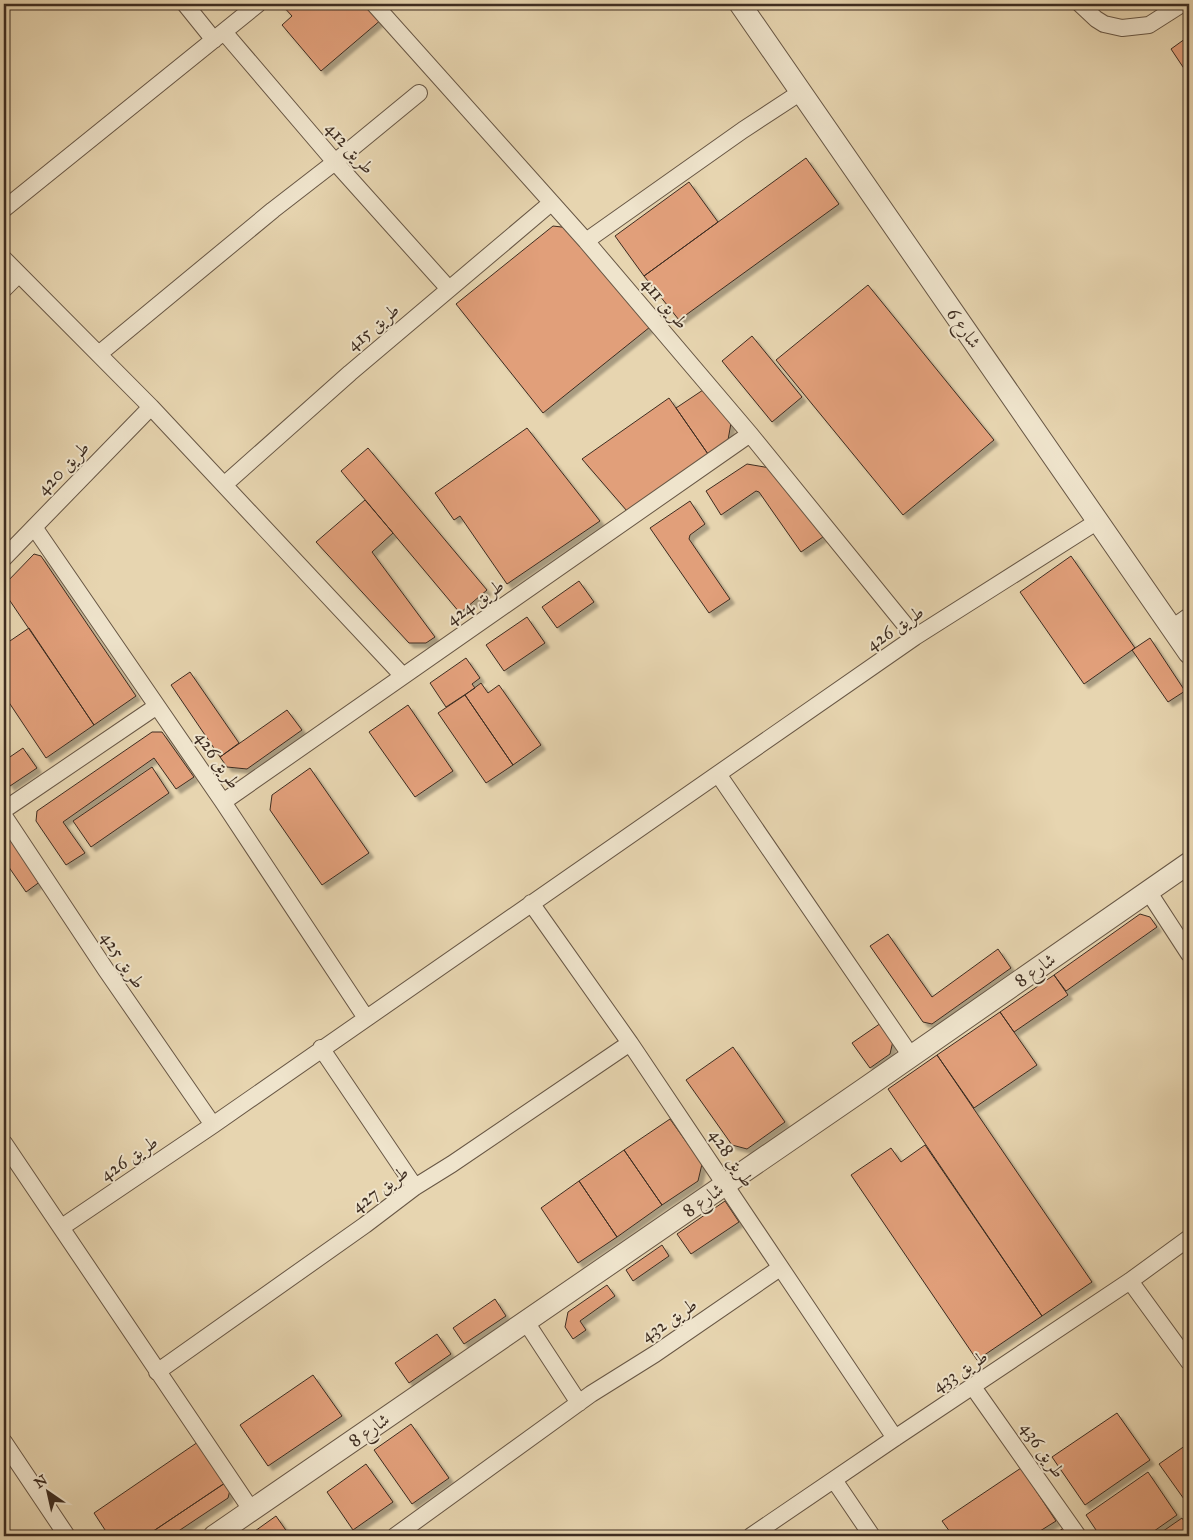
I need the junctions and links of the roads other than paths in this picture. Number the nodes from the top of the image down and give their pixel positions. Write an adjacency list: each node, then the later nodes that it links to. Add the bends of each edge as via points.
1 (185, 4): 7 (street, طريق 412)
2 (258, 4): 7 (street)
3 (374, 4): 11 (street, طريق 411)
4 (740, 4): 8 (street, شارع 6)
5 (1080, 4): 6 (street, via 1096,20 1122,28 1149,25)
6 (1182, 4)
7 (219, 36): 10 (street, طريق 412); 12 (street)
8 (801, 92): 13 (street); 22 (street, شارع 6)
9 (420, 93): 10 (street)
10 (336, 162): 17 (street, طريق 412); 18 (street)
11 (552, 203): 13 (street, طريق 411); 17 (street, طريق 415)
12 (4, 209)
13 (586, 242): 20 (street, طريق 411)
14 (4, 259): 15 (street)
15 (18, 275): 16 (street); 18 (street)
16 (4, 289)
17 (449, 289): 21 (street, طريق 415)
18 (100, 353): 19 (street)
19 (152, 407): 21 (street); 23 (street, طريق 420)
20 (750, 434): 27 (street, طريق 411); 29 (street, طريق 424)
21 (224, 485): 29 (street)
22 (1098, 520): 26 (street, شارع 6); 27 (street, طريق 426)
23 (34, 527): 24 (street, طريق 420); 30 (street, طريق 426)
24 (4, 558)
25 (1189, 616): 26 (street)
26 (1172, 628): 28 (street, شارع 6)
27 (916, 638): 31 (street, طريق 426)
28 (1189, 653)
29 (403, 676): 32 (street, طريق 424)
30 (157, 706): 32 (street, طريق 426); 33 (street)
31 (718, 774): 37 (street, طريق 426); 42 (street)
32 (223, 802): 39 (street, طريق 426)
33 (4, 810)
34 (4, 816): 43 (street, طريق 425)
35 (1189, 863): 36 (street, شارع 8)
36 (1148, 891): 38 (street); 42 (street, شارع 8)
37 (531, 903): 39 (street, طريق 426); 40 (street, طريق 428)
38 (1189, 954)
39 (366, 1018): 41 (street, طريق 426)
40 (630, 1043): 45 (street, طريق 428); 46 (street, طريق 427)
41 (321, 1048): 43 (street, طريق 426); 46 (street)
42 (911, 1056): 45 (street, شارع 8)
43 (213, 1124): 47 (street, طريق 426)
44 (4, 1143): 47 (street)
45 (726, 1184): 49 (street, طريق 428); 51 (street, شارع 8)
46 (415, 1188): 53 (street, طريق 427)
47 (62, 1227): 53 (street)
48 (1189, 1238): 50 (street, طريق 433)
49 (780, 1268): 55 (street, طريق 432); 56 (street, طريق 428)
50 (1130, 1282): 52 (street); 54 (street, طريق 433)
51 (526, 1322): 55 (street); 59 (street, شارع 8)
52 (1189, 1362)
53 (157, 1372): 59 (street)
54 (973, 1387): 56 (street, طريق 433); 65 (street, طريق 436)
55 (578, 1403): 62 (street, طريق 432)
56 (895, 1438): 58 (street, طريق 433)
57 (4, 1442): 60 (street)
58 (834, 1480): 63 (street, طريق 433); 64 (street)
59 (252, 1512): 61 (street, شارع 8)
60 (67, 1536)
61 (214, 1536)
62 (395, 1536)
63 (751, 1536)
64 (872, 1536)
65 (1078, 1536)

